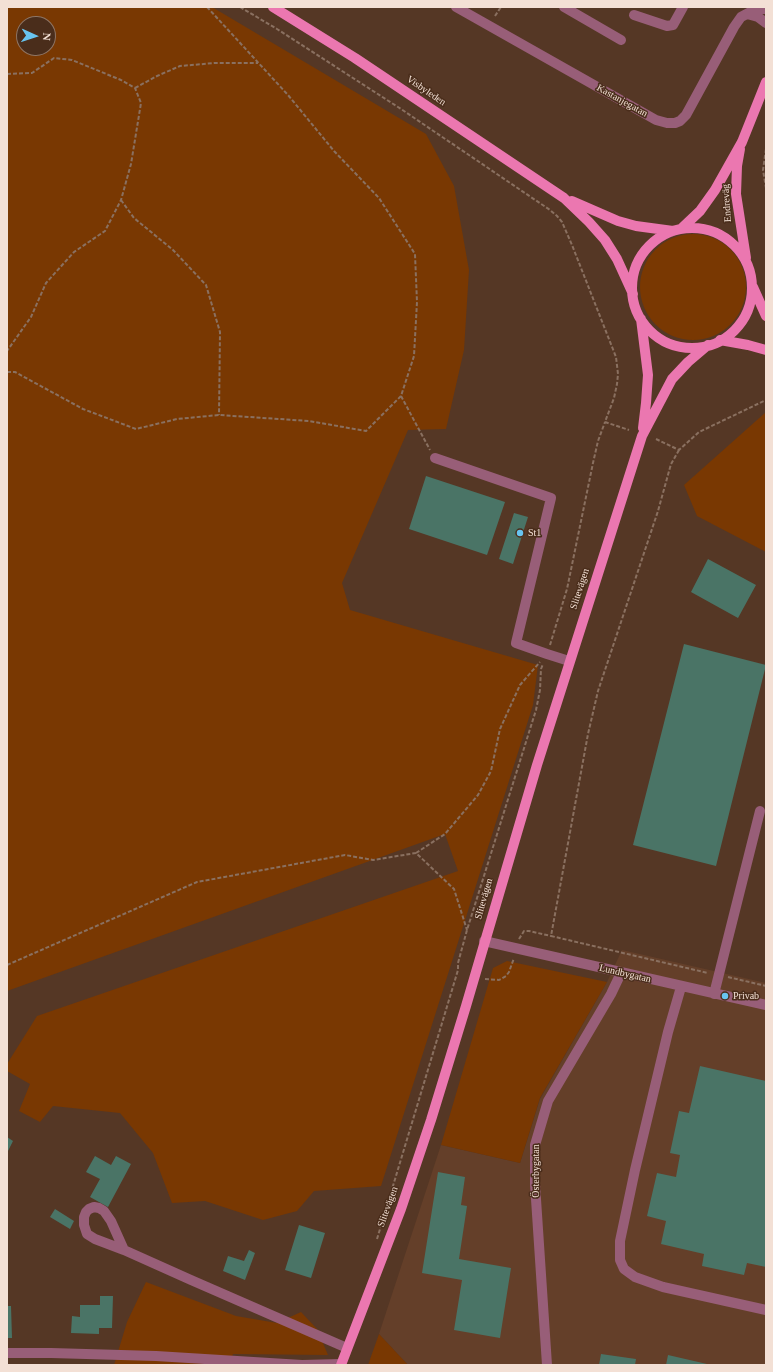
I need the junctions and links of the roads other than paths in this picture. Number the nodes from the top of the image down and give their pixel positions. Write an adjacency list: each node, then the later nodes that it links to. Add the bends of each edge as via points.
1 (273, 7): 12 (main road, Visbyleden, via 355,58)
2 (456, 7): 6 (street, Kastanjegatan, via 656,120 667,123 680,121 686,115 734,27)
3 (564, 7): 9 (street)
4 (683, 7): 7 (street, via 674,24 667,26)
5 (766, 8): 6 (street, Kastanjegatan, via 756,9)
6 (747, 14): 8 (street)
7 (634, 15)
8 (766, 23)
9 (621, 40)
10 (766, 82): 11 (main road, Endreväg)
11 (742, 142): 13 (main road, Endreväg, via 700,211); 14 (main road, Endreväg, via 737,166 736,194)
12 (564, 198): 13 (main road, Visbyleden, via 618,221 636,226); 16 (main road, Visbyleden, via 605,240)
13 (677, 230): 14 (main road, via 700,228 719,235 735,247); 16 (main road, via 656,240 642,255 634,274)
14 (746, 263): 15 (main road)
15 (751, 282): 17 (main road); 19 (main road, via 750,301 743,319)
16 (633, 294): 18 (main road)
17 (766, 316)
18 (641, 319): 20 (main road, via 654,333 670,343 689,347); 22 (main road, Slitevägen, via 648,375)
19 (720, 340): 20 (main road); 21 (main road)
20 (708, 345): 22 (main road, Slitevägen, via 672,380)
21 (766, 350)
22 (642, 436): 24 (main road, Slitevägen)
23 (435, 458): 24 (street, via 551,498 516,643)
24 (569, 661): 26 (main road, Slitevägen)
25 (760, 811): 29 (street)
26 (484, 941): 27 (street, Lundbygatan); 33 (main road, Slitevägen, via 466,1006 401,1209)
27 (621, 973): 28 (street, Lundbygatan); 36 (street, Österbygatan, via 548,1101 535,1145 535,1184)
28 (681, 987): 29 (street, Lundbygatan); 32 (street, via 635,1170 620,1241 620,1260 624,1269 635,1277 663,1287)
29 (714, 994): 30 (street, Lundbygatan)
30 (766, 1005)
31 (124, 1250): 31 (street, via 104,1211 94,1207 89,1209 84,1217 87,1234); 33 (street)
32 (766, 1310)
33 (346, 1348): 35 (main road, Slitevägen)
34 (7, 1353): 35 (street, via 156,1356 302,1365)
35 (341, 1364)
36 (547, 1365)

